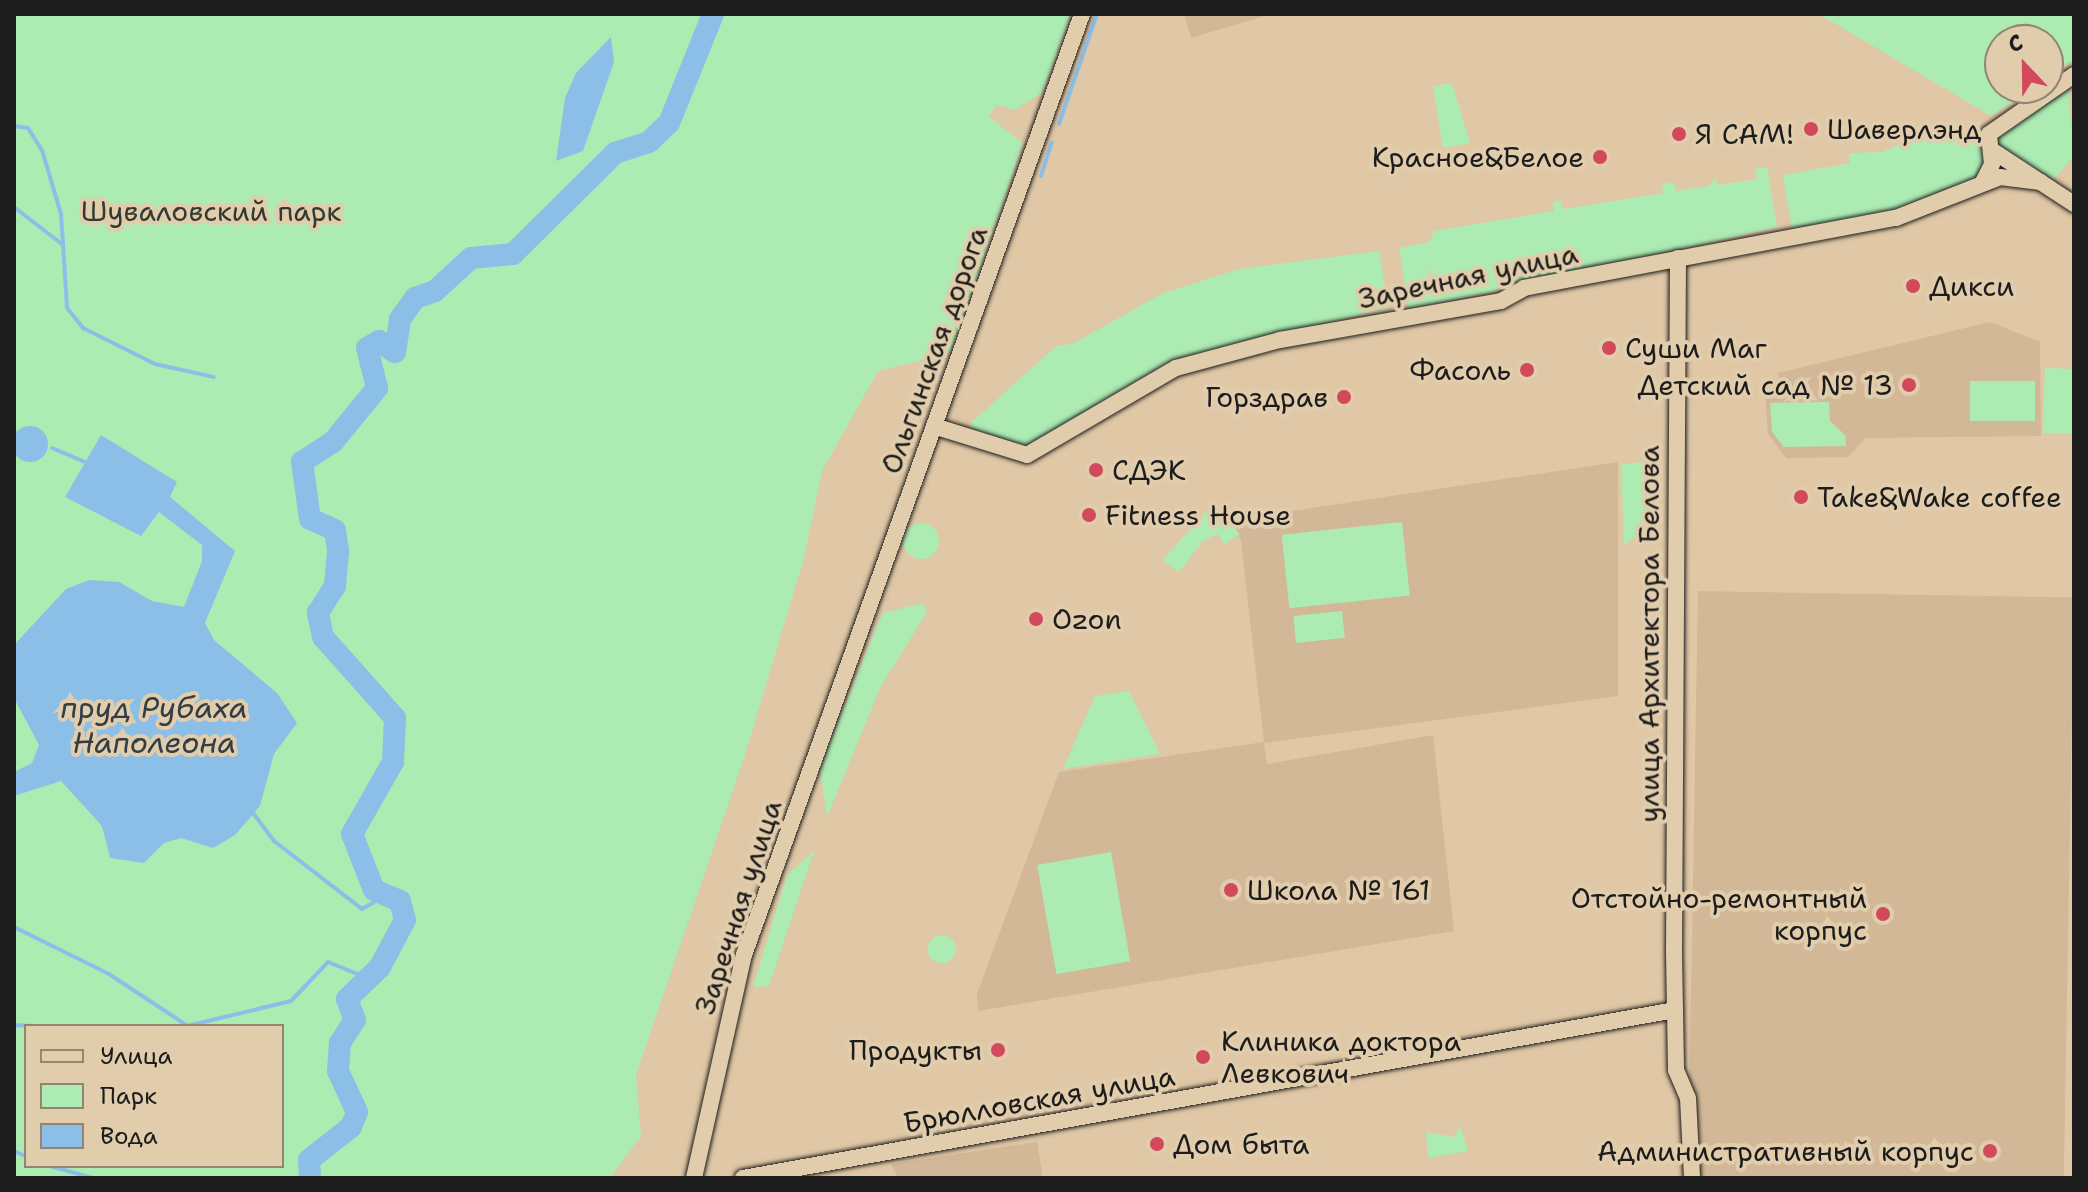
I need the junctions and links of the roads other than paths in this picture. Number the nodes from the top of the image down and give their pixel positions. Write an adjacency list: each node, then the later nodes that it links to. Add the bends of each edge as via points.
1 (1082, 14): 8 (street, Ольгинская дорога)
2 (2074, 75): 3 (street, via 1997,125 1989,134)
3 (1993, 151): 4 (street); 5 (street)
4 (1983, 182): 5 (street, Заречная улица, via 2019,175); 7 (street, Заречная улица, via 1896,218)
5 (2041, 182): 6 (street)
6 (2074, 204)
7 (1678, 258): 8 (street, Заречная улица, via 1176,368 1027,455); 10 (street, улица Архитектора Белова)
8 (937, 427): 9 (street, Ольгинская дорога)
9 (834, 703): 11 (street, Заречная улица, via 744,955)
10 (1675, 1010): 12 (street, Брюлловская улица); 13 (street, улица Архитектора Белова)
11 (694, 1178)
12 (743, 1178)
13 (1692, 1178)

